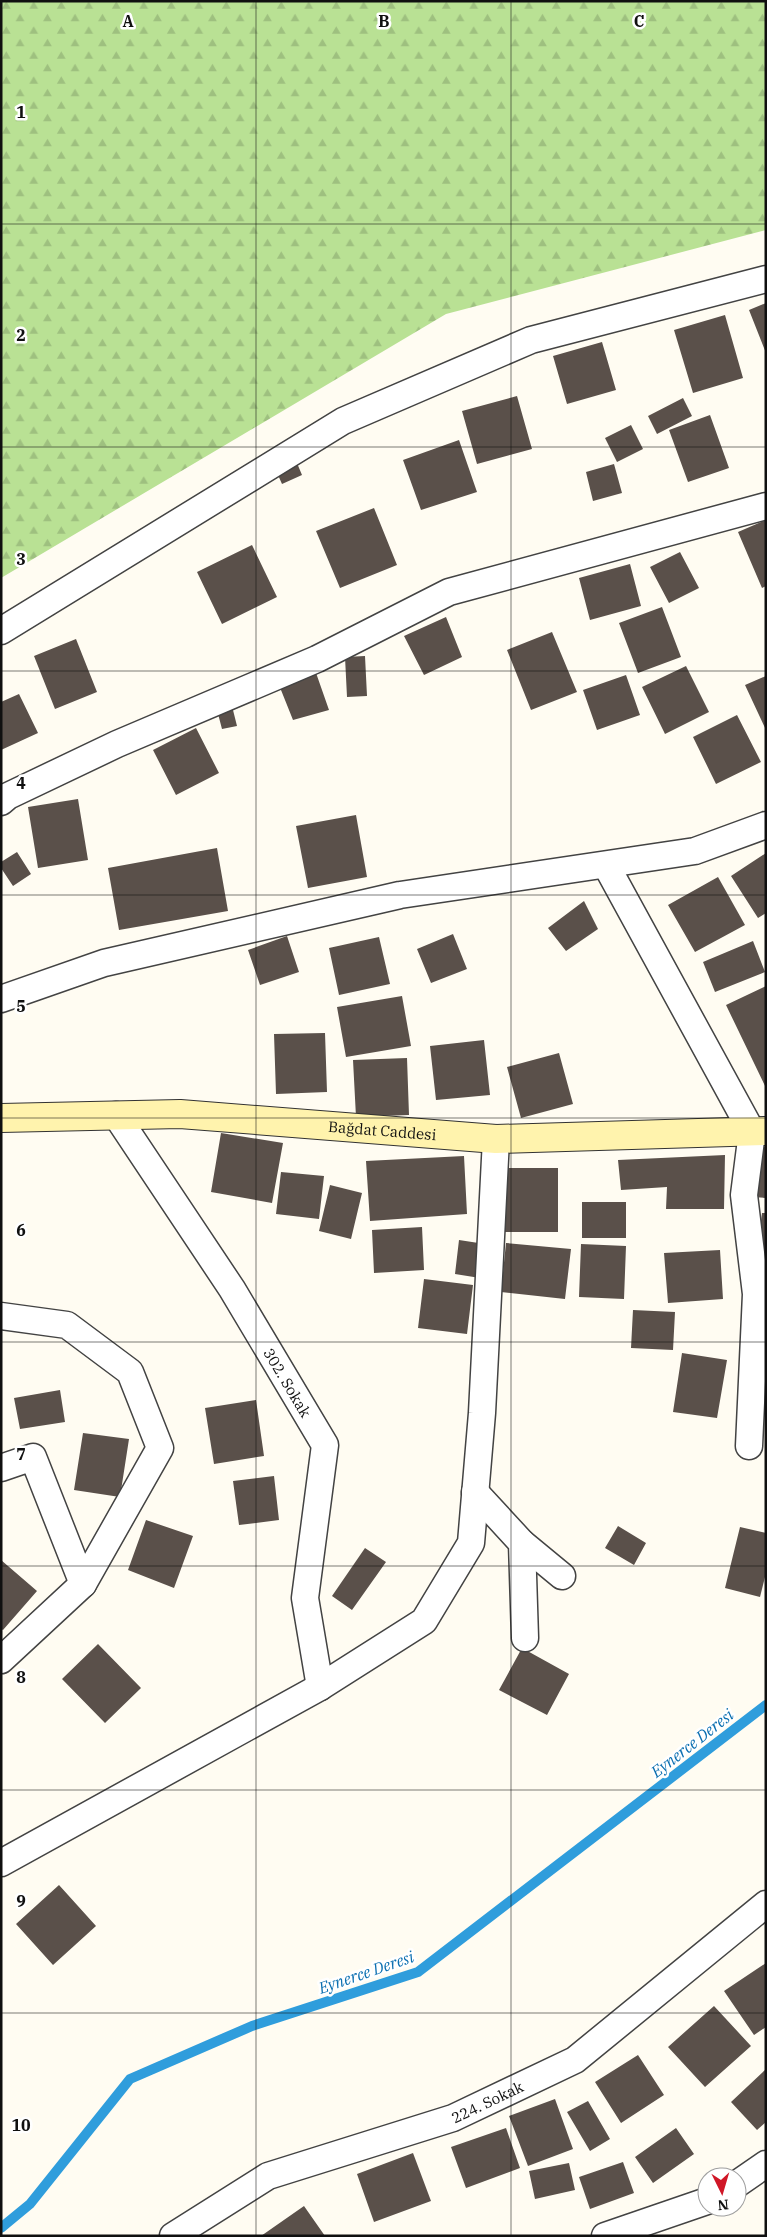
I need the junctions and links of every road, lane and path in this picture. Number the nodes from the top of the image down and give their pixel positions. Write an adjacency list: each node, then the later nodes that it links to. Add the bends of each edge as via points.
1 (766, 279): 3 (street, via 532,340 343,421)
2 (766, 506): 4 (street, via 449,592 317,659 117,744)
3 (1, 631)
4 (1, 802)
5 (766, 825): 6 (street, via 695,851)
6 (606, 865): 7 (street, via 400,895 104,963); 10 (street)
7 (1, 999)
8 (116, 1116): 9 (main road, Bağdat Caddesi); 11 (main road, Bağdat Caddesi, via 180,1114); 22 (street, 302. Sokak, via 232,1289 325,1445 305,1598)
9 (1, 1118)
10 (759, 1132): 11 (main road, Bağdat Caddesi); 12 (street, via 744,1195)
11 (496, 1139): 16 (street)
12 (761, 1296): 14 (street)
13 (1, 1316): 19 (street, via 67,1325 130,1372 160,1448)
14 (749, 1446)
15 (1, 1468): 19 (street, via 33,1457)
16 (475, 1492): 17 (street); 22 (street, via 471,1543 424,1621)
17 (522, 1543): 18 (street); 20 (street)
18 (562, 1576)
19 (83, 1584): 21 (street)
20 (525, 1638)
21 (1, 1660)
22 (320, 1687): 23 (street)
23 (1, 1863)
24 (766, 1904): 28 (street, 224. Sokak, via 575,2060 453,2118 268,2176)
25 (766, 2164): 26 (street)
26 (747, 2177)
27 (697, 2204): 29 (street)
28 (173, 2236)
29 (605, 2236)

